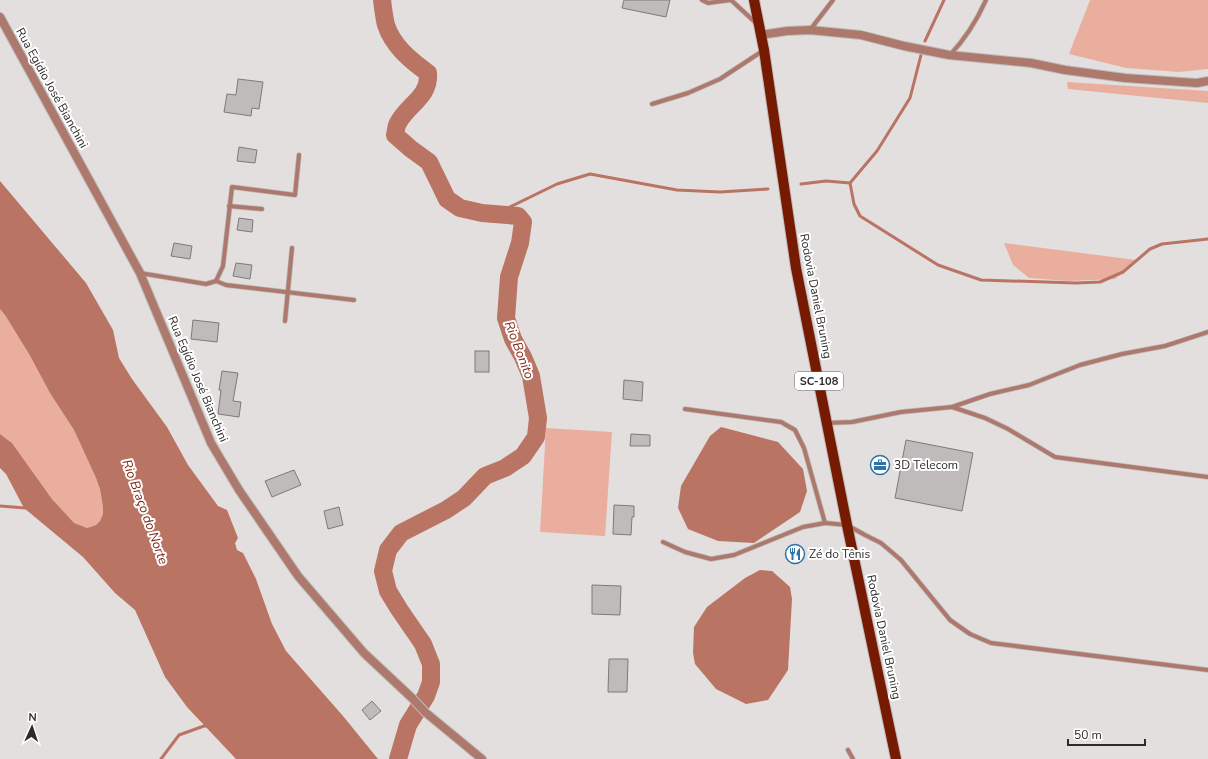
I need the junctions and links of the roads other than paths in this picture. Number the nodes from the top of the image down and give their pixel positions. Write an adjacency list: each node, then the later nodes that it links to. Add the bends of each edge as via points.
1 (702, 0): 2 (lane, via 708,3)
2 (731, 0): 7 (lane)
3 (754, 0): 7 (main road, Rodovia Daniel Bruning / SC-108)
4 (833, 0): 8 (lane)
5 (986, 0): 10 (lane, via 971,28)
6 (0, 17): 17 (street, Rua Egídio José Bianchini)
7 (760, 30): 8 (street); 9 (main road, Rodovia Daniel Bruning / SC-108)
8 (810, 30): 10 (street, via 861,34)
9 (764, 50): 12 (lane, via 720,79 688,93); 25 (main road, Rodovia Daniel Bruning / SC-108, via 796,268)
10 (949, 55): 11 (street, via 1030,63 1126,78 1197,83)
11 (1208, 81)
12 (652, 104)
13 (300, 155): 14 (lane, via 295,195 232,186)
14 (229, 206): 15 (lane); 18 (lane, via 223,266)
15 (262, 209)
16 (292, 248): 19 (lane)
17 (140, 273): 18 (lane, via 206,284); 32 (street, Rua Egídio José Bianchini, via 211,444 298,576 364,653 425,712)
18 (216, 281): 19 (lane, via 226,285)
19 (287, 292): 20 (lane); 21 (lane)
20 (354, 300)
21 (285, 321)
22 (1208, 332): 23 (lane, via 1165,346 1080,365 1029,385 990,394)
23 (952, 407): 25 (lane, via 901,412 852,422); 26 (lane, via 985,418 1055,457)
24 (685, 409): 27 (lane, via 781,422 795,430 804,448)
25 (827, 423): 28 (main road, Rodovia Daniel Bruning / SC-108)
26 (1208, 477)
27 (825, 523): 28 (lane); 29 (lane, via 803,527 734,555 711,559 685,552)
28 (847, 525): 30 (lane, via 881,543 901,560 950,620 970,634 991,643); 34 (main road, Rodovia Daniel Bruning / SC-108)
29 (663, 542)
30 (1208, 670)
31 (848, 750): 33 (lane)
32 (482, 759)
33 (853, 759)
34 (896, 759)

